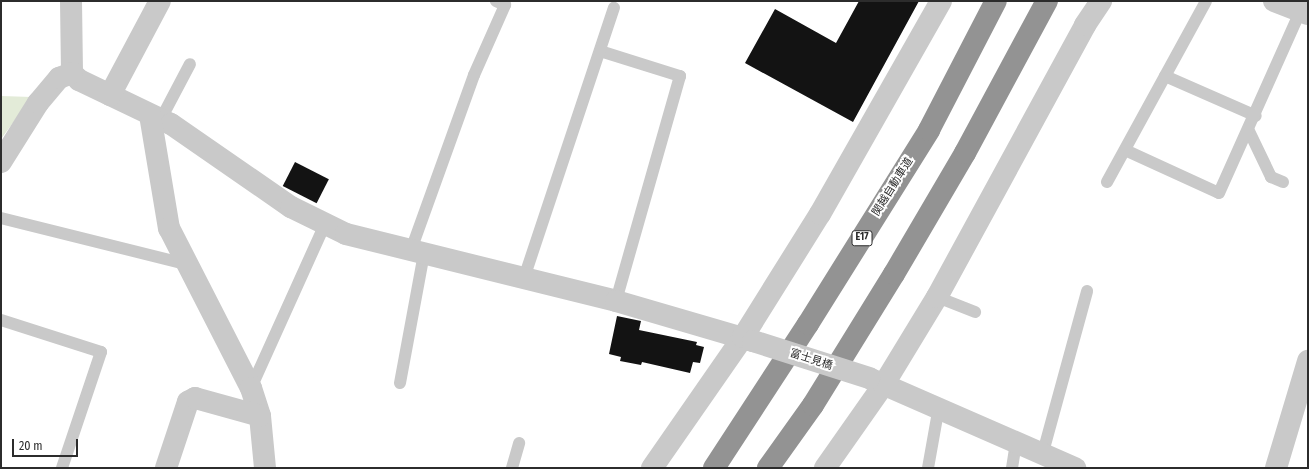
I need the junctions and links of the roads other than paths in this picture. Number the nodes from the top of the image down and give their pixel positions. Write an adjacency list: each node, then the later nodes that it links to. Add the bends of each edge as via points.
1 (71, 1): 14 (street)
2 (160, 1): 16 (street)
3 (496, 1): 26 (lane, via 505,5 474,75)
4 (942, 1): 34 (street)
5 (996, 1): 49 (highway, 関越自動車道 / E17, via 929,130 808,324)
6 (1047, 1): 50 (highway, via 965,153 894,274 813,405)
7 (1101, 1): 30 (street, via 1085,25)
8 (1206, 1): 15 (lane)
9 (1274, 1): 11 (street)
10 (614, 8): 12 (lane)
11 (1304, 13): 17 (lane)
12 (600, 51): 28 (lane); 31 (lane, via 680,76)
13 (190, 64): 18 (lane)
14 (72, 73): 16 (street, 富士見橋, via 79,80); 21 (street, via 59,78 38,102)
15 (1165, 76): 17 (lane); 20 (lane)
16 (110, 95): 18 (street, 富士見橋)
17 (1256, 116): 19 (lane)
18 (155, 117): 25 (street, 富士見橋, via 206,147 291,207); 27 (street, via 170,228)
19 (1249, 131): 20 (lane, via 1220,193); 23 (lane, via 1271,177)
20 (1125, 150): 22 (lane)
21 (1, 162)
22 (1107, 182)
23 (1283, 182)
24 (1, 218): 27 (lane)
25 (325, 224): 26 (street, 富士見橋, via 346,234); 38 (lane)
26 (418, 252): 28 (street, 富士見橋); 37 (lane)
27 (189, 264): 38 (street)
28 (524, 278): 31 (street, 富士見橋)
29 (1087, 291): 43 (lane)
30 (937, 297): 32 (lane); 36 (street)
31 (616, 301): 34 (street, 富士見橋)
32 (975, 312)
33 (2, 324): 44 (lane, via 101,352)
34 (748, 339): 36 (street, 富士見橋, bridge); 48 (street)
35 (1308, 361): 55 (street)
36 (877, 381): 39 (street, 富士見橋); 51 (street)
37 (400, 383)
38 (252, 388): 40 (street)
39 (938, 406): 42 (street, 富士見橋); 52 (lane)
40 (260, 416): 45 (street, via 195,398 188,402); 46 (street)
41 (519, 443): 47 (lane)
42 (1016, 444): 43 (street, 富士見橋); 53 (lane)
43 (1042, 456): 54 (street, 富士見橋)
44 (62, 468)
45 (166, 468)
46 (265, 468)
47 (512, 468)
48 (652, 468)
49 (714, 468)
50 (768, 468)
51 (825, 468)
52 (928, 468)
53 (1012, 468)
54 (1075, 468)
55 (1276, 468)

